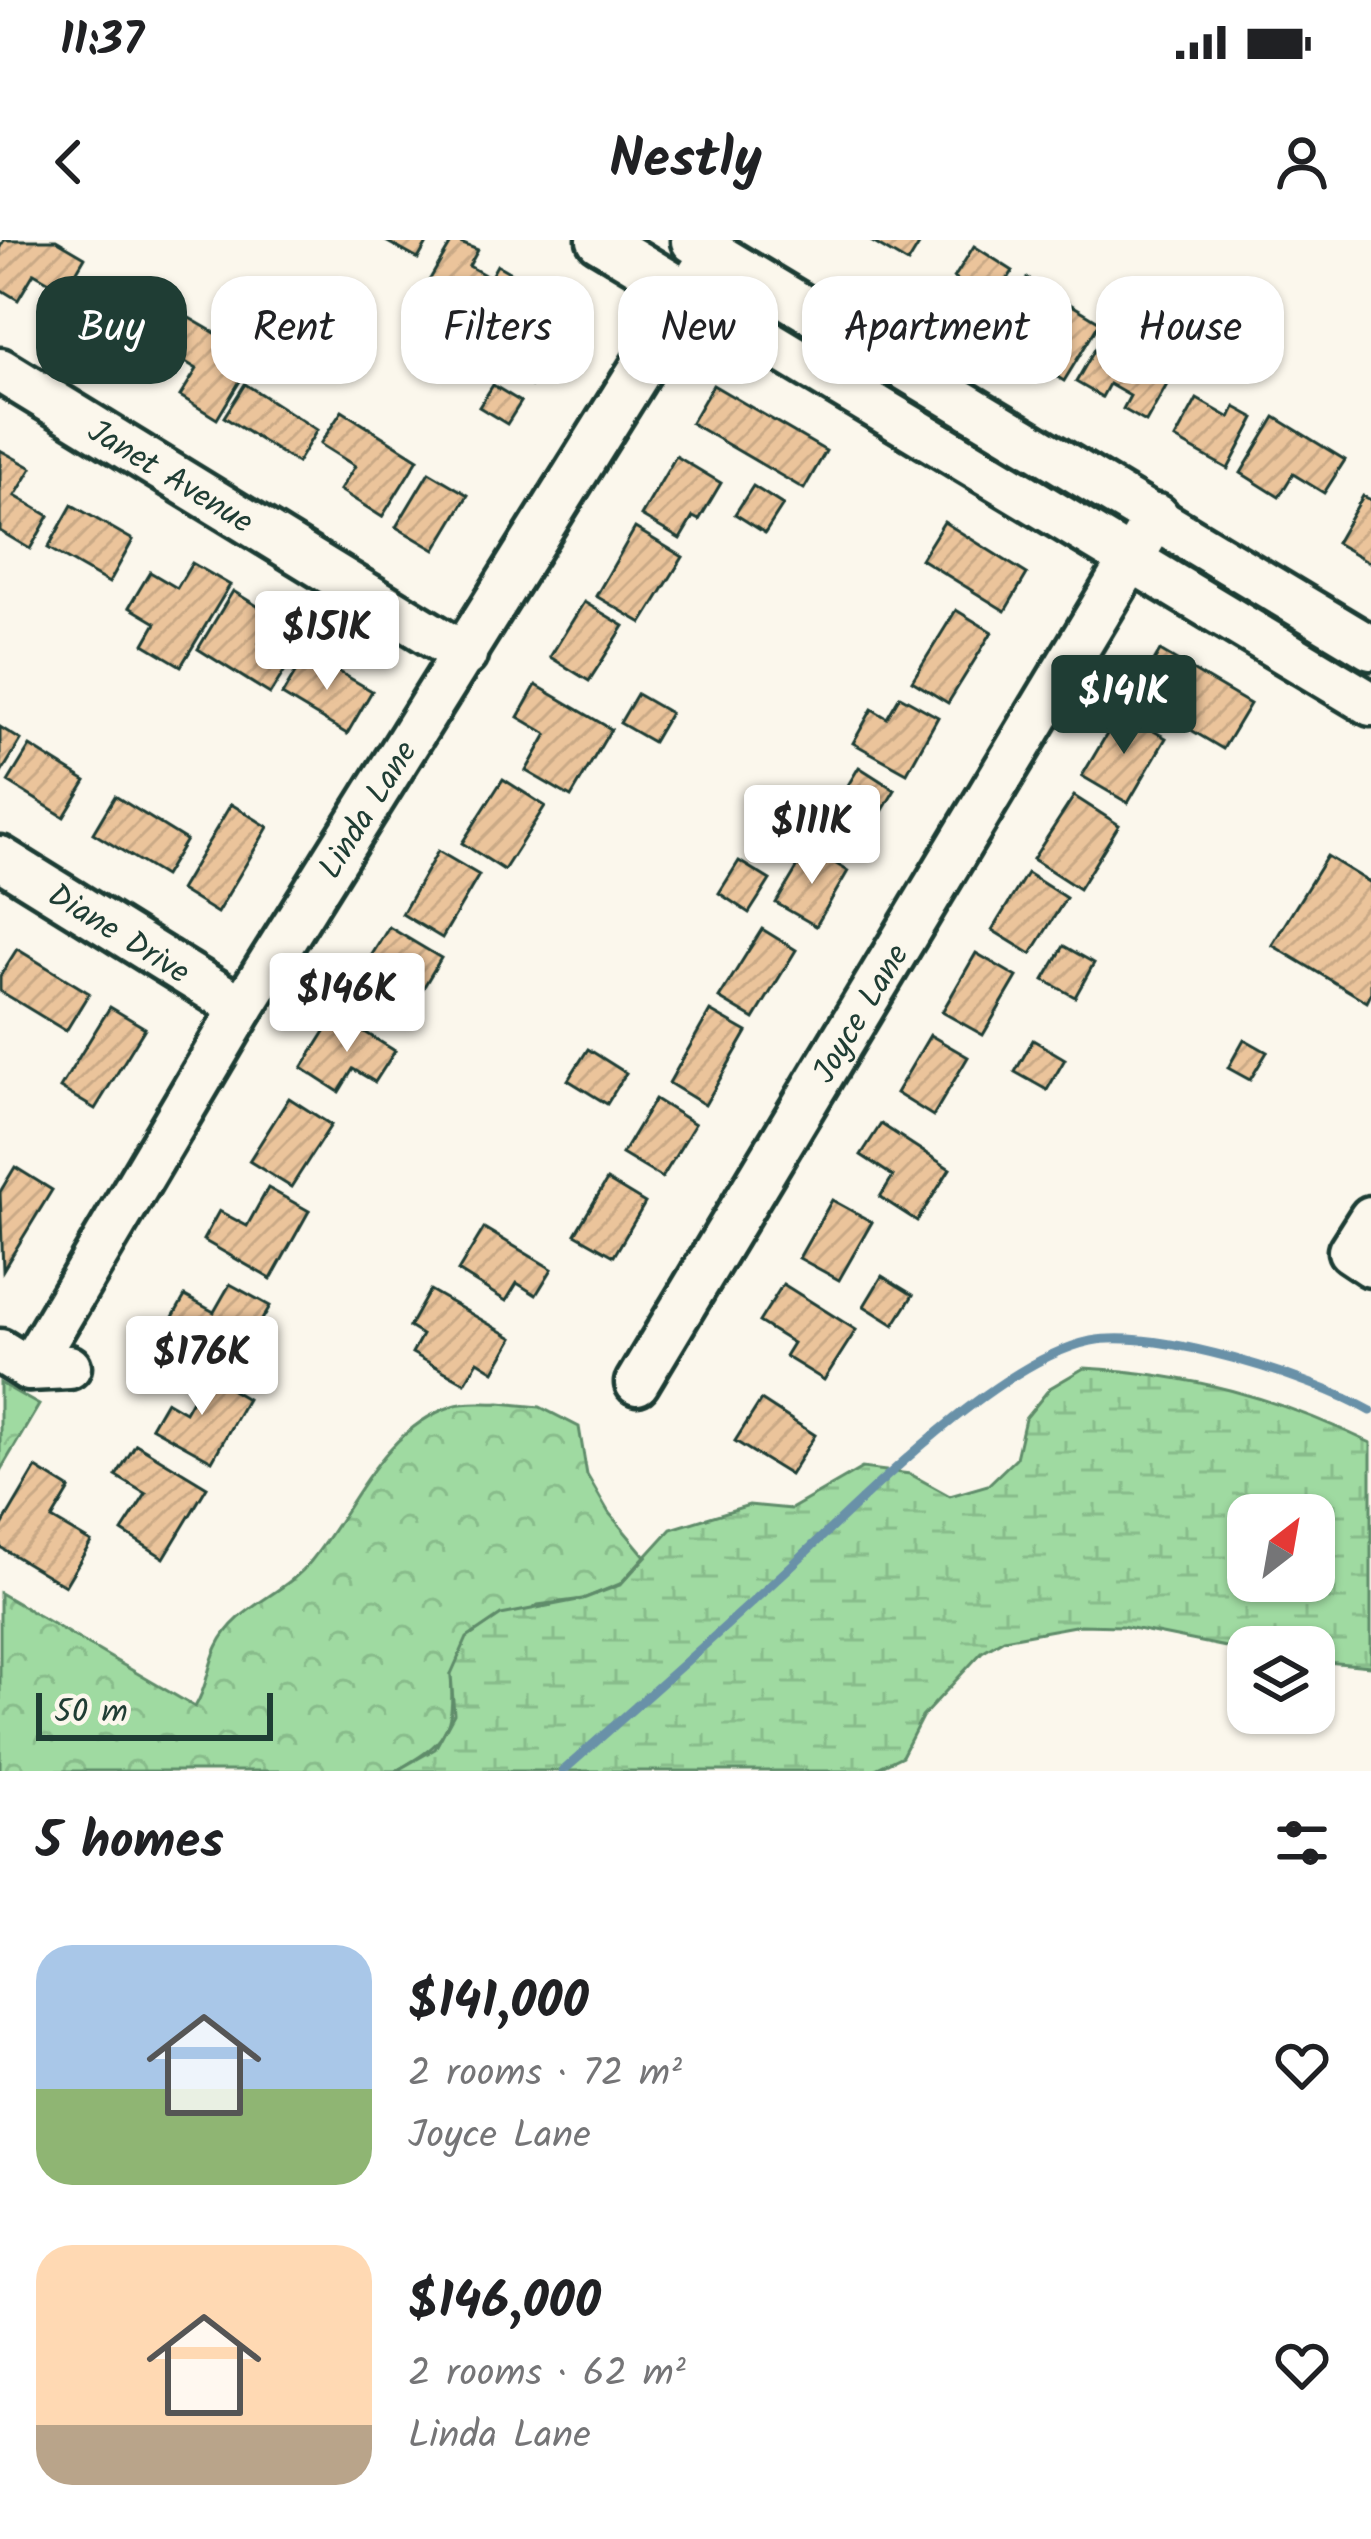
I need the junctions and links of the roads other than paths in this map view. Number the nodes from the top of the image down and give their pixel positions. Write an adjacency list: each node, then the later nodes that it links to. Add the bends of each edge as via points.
1 (599, 240): 3 (street)
2 (702, 247): 4 (street, Linda Lane); 8 (street)
3 (658, 276)
4 (693, 276)
5 (778, 348): 9 (street)
6 (0, 370): 11 (street, Janet Avenue)
7 (632, 384): 11 (street, Linda Lane)
8 (1157, 516): 9 (street, Joyce Lane); 10 (street)
9 (1132, 558): 12 (street); 18 (street, Joyce Lane)
10 (1371, 648)
11 (465, 655): 14 (street, Linda Lane)
12 (1371, 704)
13 (0, 858): 14 (street, Diane Drive)
14 (242, 1008): 17 (street, Linda Lane)
15 (1371, 1218): 16 (street, via 1350,1251)
16 (1371, 1265)
17 (33, 1362)
18 (637, 1384)

